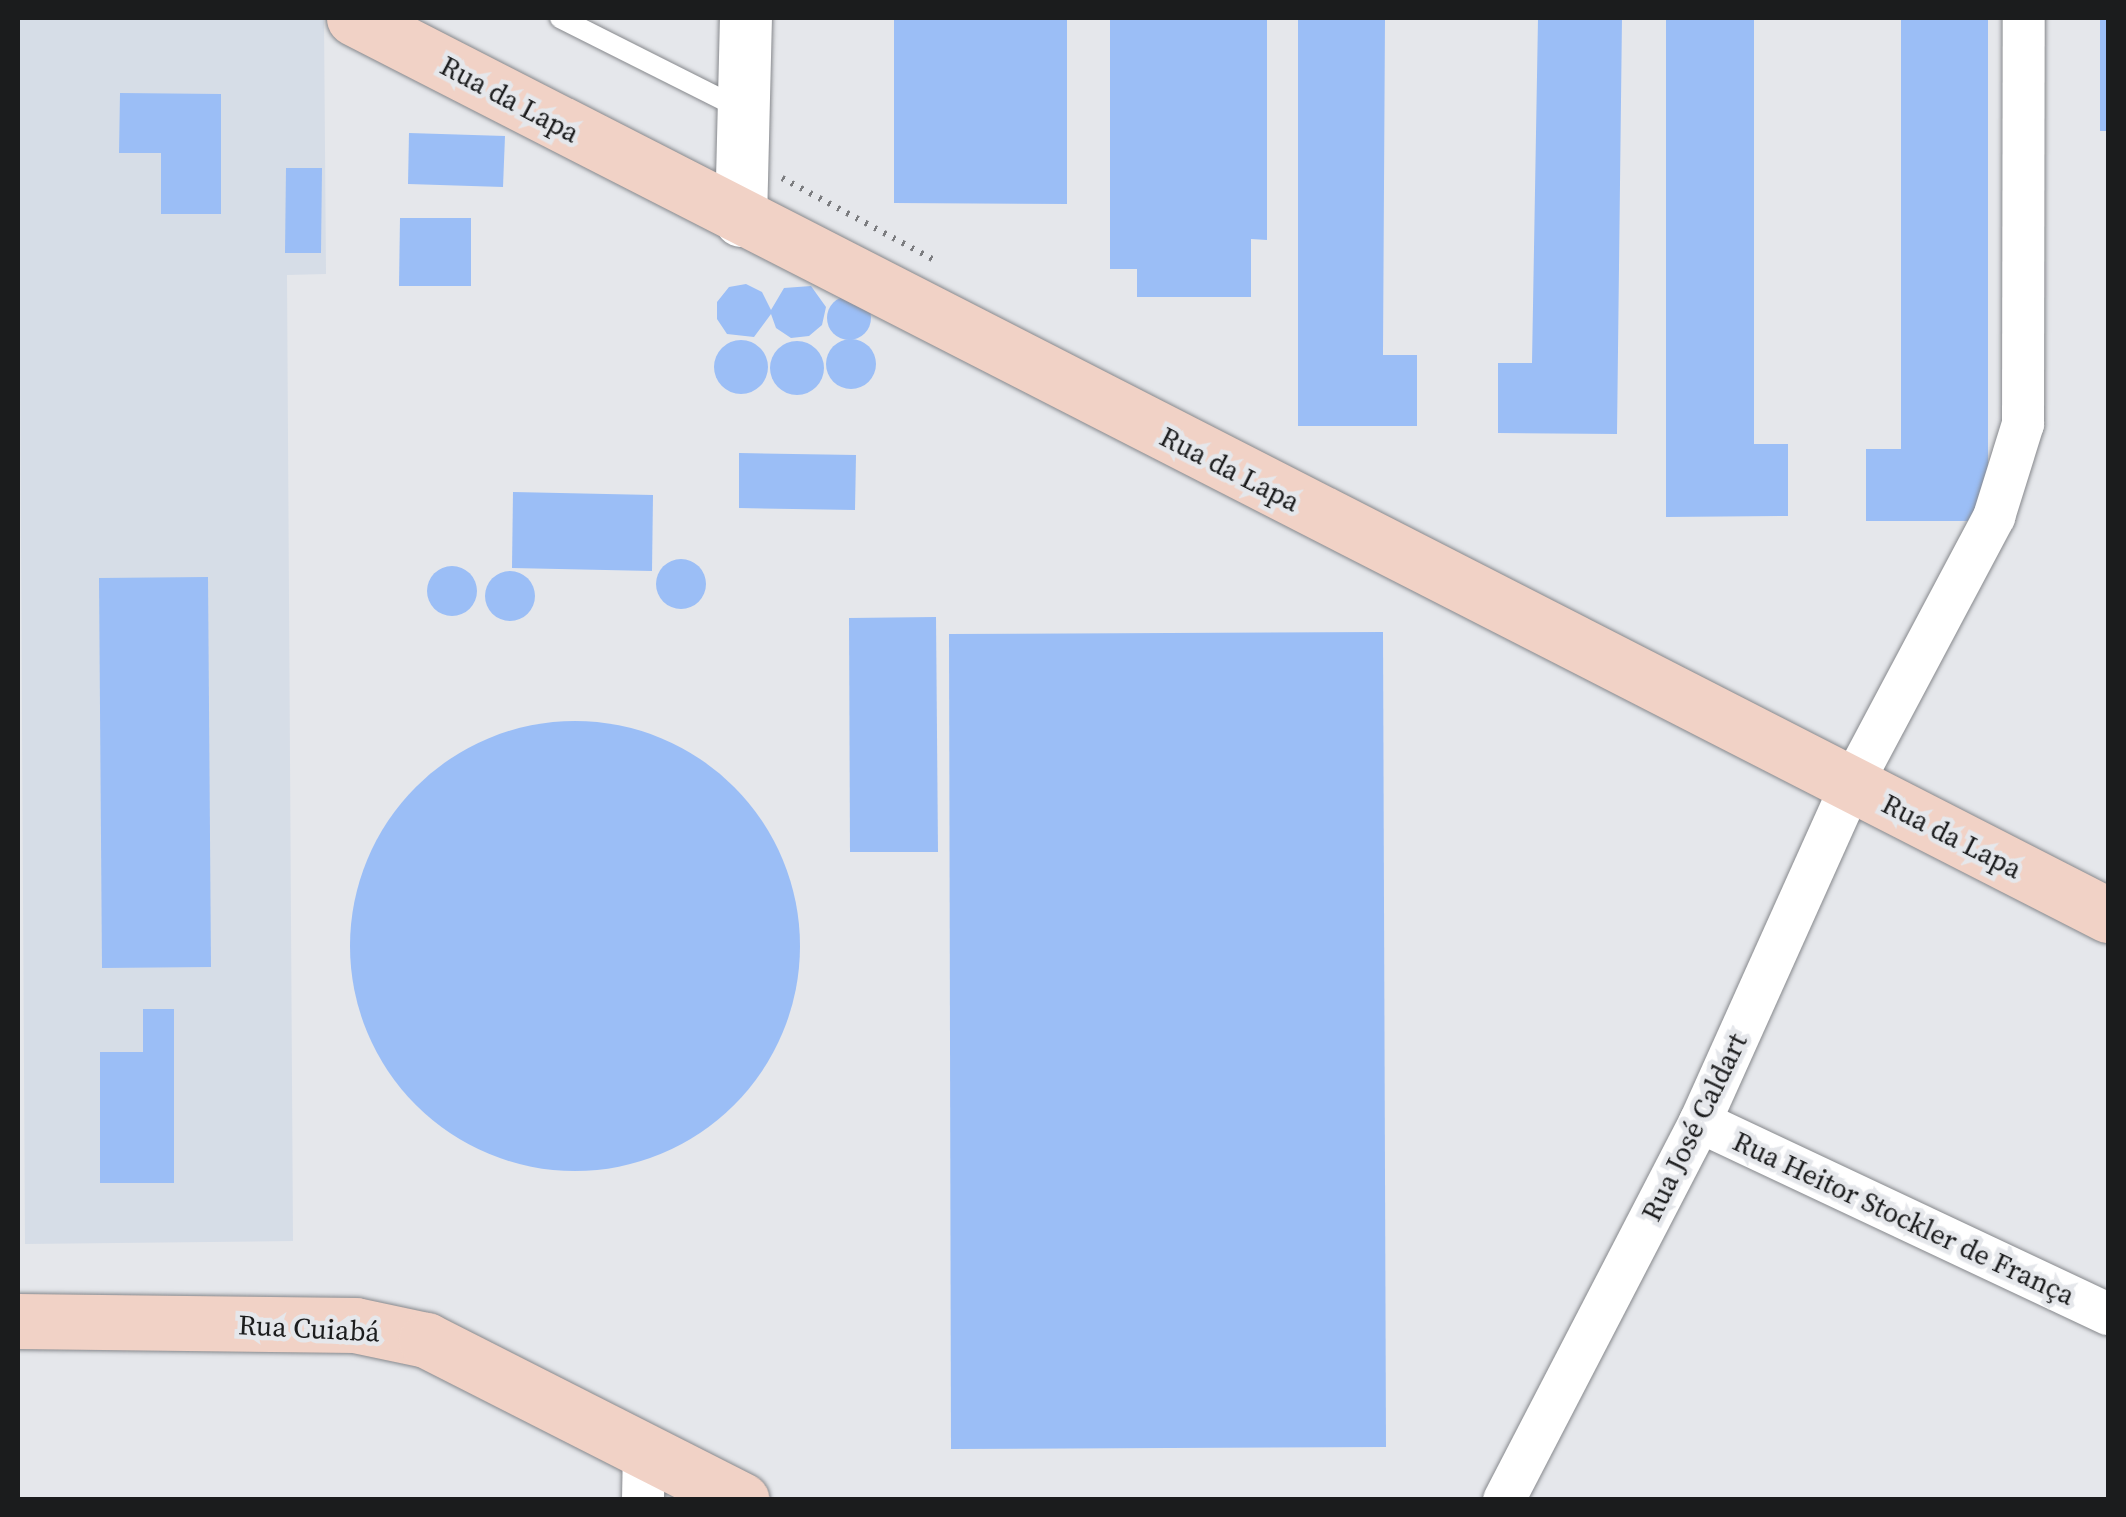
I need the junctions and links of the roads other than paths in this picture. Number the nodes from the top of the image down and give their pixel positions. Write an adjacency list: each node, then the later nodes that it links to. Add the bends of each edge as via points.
1 (354, 18): 6 (main road, Rua da Lapa)
2 (560, 18): 5 (lane)
3 (746, 18): 5 (street)
4 (2024, 18): 7 (street, Rua José Caldart, via 2022,424 1994,517)
5 (745, 111): 6 (street)
6 (741, 220): 7 (main road, Rua da Lapa)
7 (1861, 767): 8 (main road, Rua da Lapa); 9 (street, Rua José Caldart)
8 (2108, 915)
9 (1700, 1122): 10 (street, Rua Heitor Stockler de França); 13 (street, Rua José Caldart)
10 (2108, 1314)
11 (18, 1321): 12 (main road, Rua Cuiabá, via 355,1324 426,1340)
12 (643, 1474): 14 (main road, Rua Cuiabá)
13 (1514, 1496)
14 (742, 1500)

